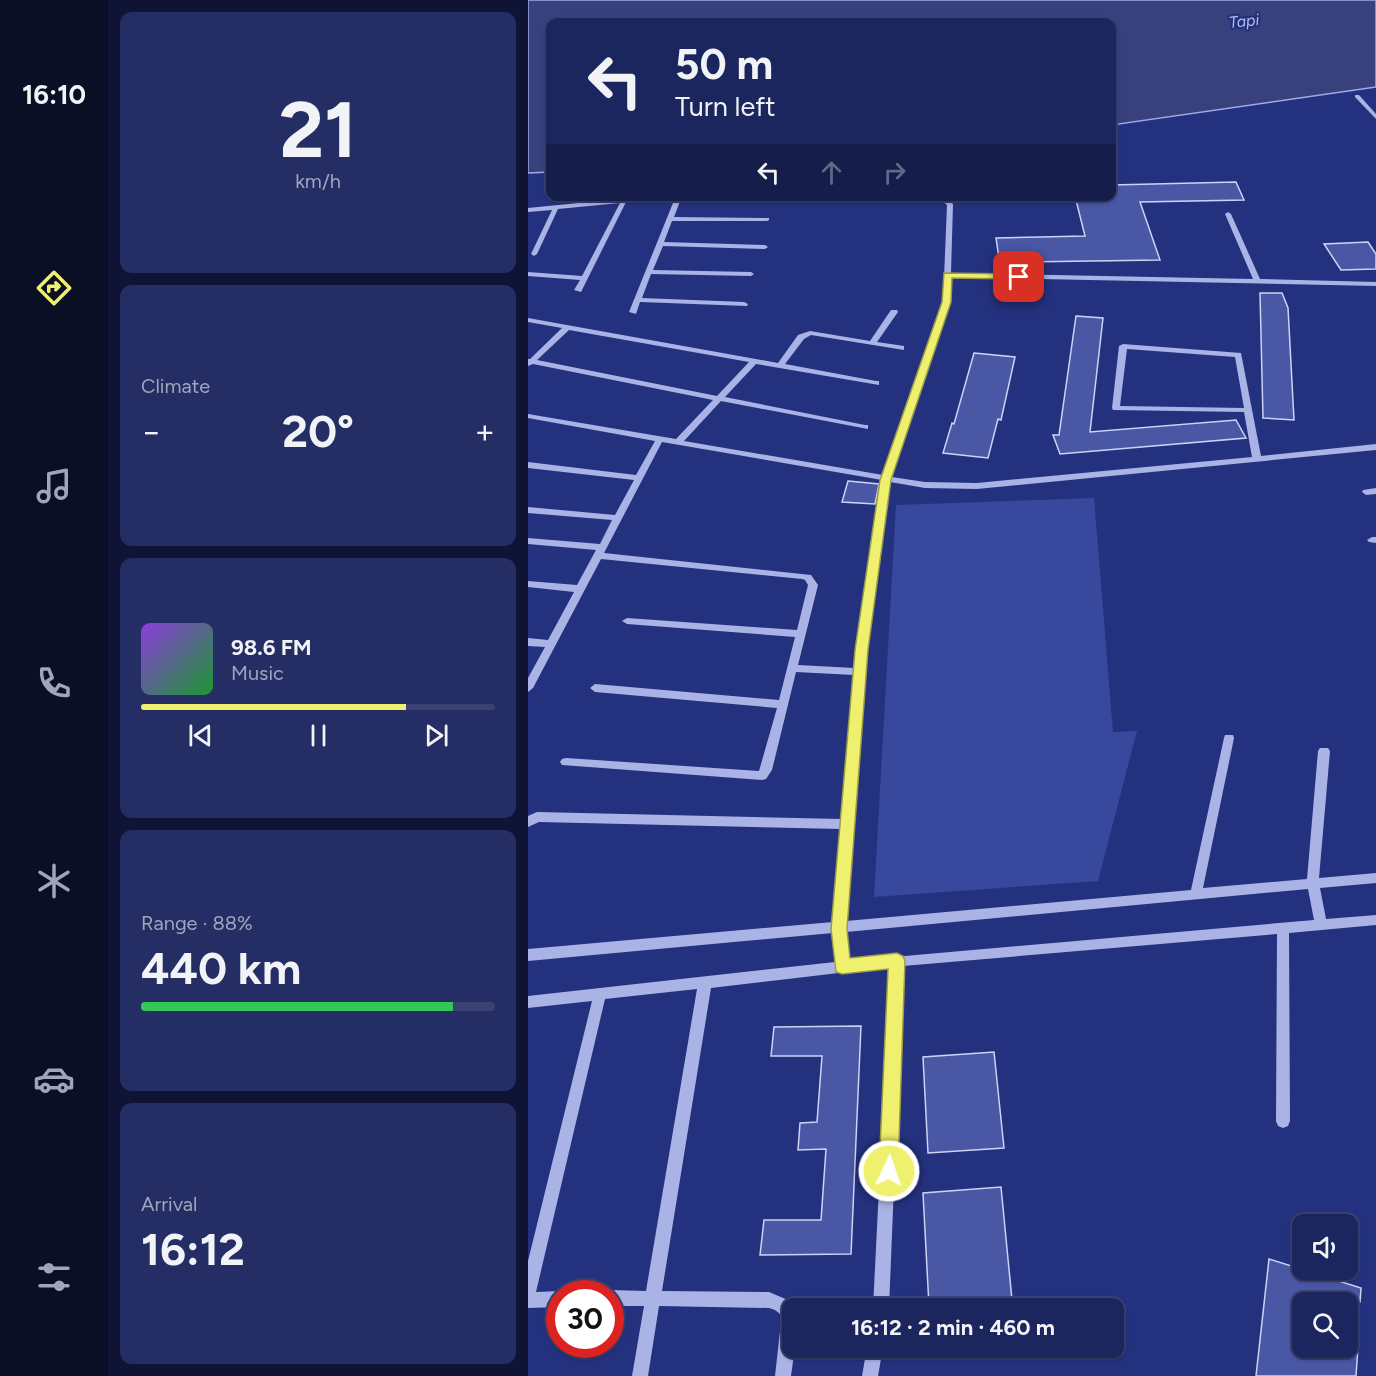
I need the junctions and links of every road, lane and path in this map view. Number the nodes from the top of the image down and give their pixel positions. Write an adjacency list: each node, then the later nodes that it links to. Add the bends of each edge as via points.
1 (1357, 96): 2 (street)
2 (1376, 117)
3 (624, 201): 6 (street); 18 (street)
4 (675, 201): 9 (street)
5 (946, 201): 17 (street, via 950,204)
6 (556, 207): 7 (street); 13 (street)
7 (528, 210)
8 (1228, 214): 19 (street)
9 (670, 219): 10 (street); 11 (street)
10 (767, 219)
11 (660, 244): 12 (street); 14 (street)
12 (765, 247)
13 (534, 254)
14 (649, 272): 16 (street); 22 (street)
15 (528, 274): 18 (street)
16 (751, 274)
17 (947, 275): 19 (street); 44 (street, via 946,302)
18 (584, 278): 21 (street)
19 (1258, 282): 20 (street)
20 (1376, 284)
21 (578, 290)
22 (638, 300): 23 (street); 24 (street)
23 (744, 304)
24 (633, 312)
25 (894, 312): 28 (street)
26 (528, 320): 27 (street)
27 (568, 327): 30 (street); 31 (street)
28 (873, 342): 29 (street); 32 (street, via 810,333 801,337)
29 (901, 348)
30 (755, 360): 32 (street); 34 (street)
31 (529, 362): 34 (street)
32 (780, 365): 33 (street)
33 (876, 383)
34 (721, 398): 37 (street); 39 (street)
35 (1247, 410): 41 (street, via 1116,408 1123,346 1238,355)
36 (528, 416): 38 (street)
37 (865, 427)
38 (659, 440): 39 (street); 43 (street)
39 (677, 443): 44 (street)
40 (1376, 447): 41 (street)
41 (1257, 459): 44 (street, via 977,486)
42 (528, 465): 43 (street)
43 (639, 478): 46 (street)
44 (886, 480): 56 (street)
45 (528, 510): 46 (street)
46 (618, 518): 48 (street)
47 (528, 541): 48 (street)
48 (600, 551): 50 (street); 52 (street, via 808,577 813,585)
49 (528, 584): 50 (street)
50 (580, 589): 54 (street)
51 (627, 621): 52 (street)
52 (800, 634): 55 (street)
53 (528, 642): 54 (street)
54 (551, 644): 57 (street)
55 (791, 668): 56 (street); 59 (street)
56 (860, 672): 64 (street)
57 (528, 688)
58 (595, 688): 59 (street)
59 (781, 704): 62 (street, via 766,770 758,777)
60 (1229, 738): 67 (street)
61 (1324, 751): 66 (street)
62 (566, 762)
63 (528, 822): 64 (street, via 537,818)
64 (848, 824): 71 (street)
65 (1376, 878): 66 (street)
66 (1313, 882): 67 (street); 69 (street)
67 (1196, 893): 71 (street)
68 (1376, 920): 69 (street)
69 (1321, 924): 70 (street)
70 (1283, 928): 73 (street); 78 (street)
71 (839, 929): 72 (street); 74 (street)
72 (528, 955)
73 (897, 961): 74 (street); 82 (street)
74 (842, 966): 75 (street)
75 (705, 982): 76 (street); 80 (street)
76 (600, 994): 77 (street); 79 (street)
77 (528, 1002)
78 (1283, 1121)
79 (528, 1293)
80 (653, 1297): 81 (street); 86 (street); 87 (street, via 769,1300 781,1304 787,1310 788,1320)
81 (624, 1298)
82 (881, 1298)
83 (546, 1299): 84 (street)
84 (528, 1300)
85 (873, 1358): 88 (street)
86 (640, 1376)
87 (783, 1376)
88 (870, 1376)

